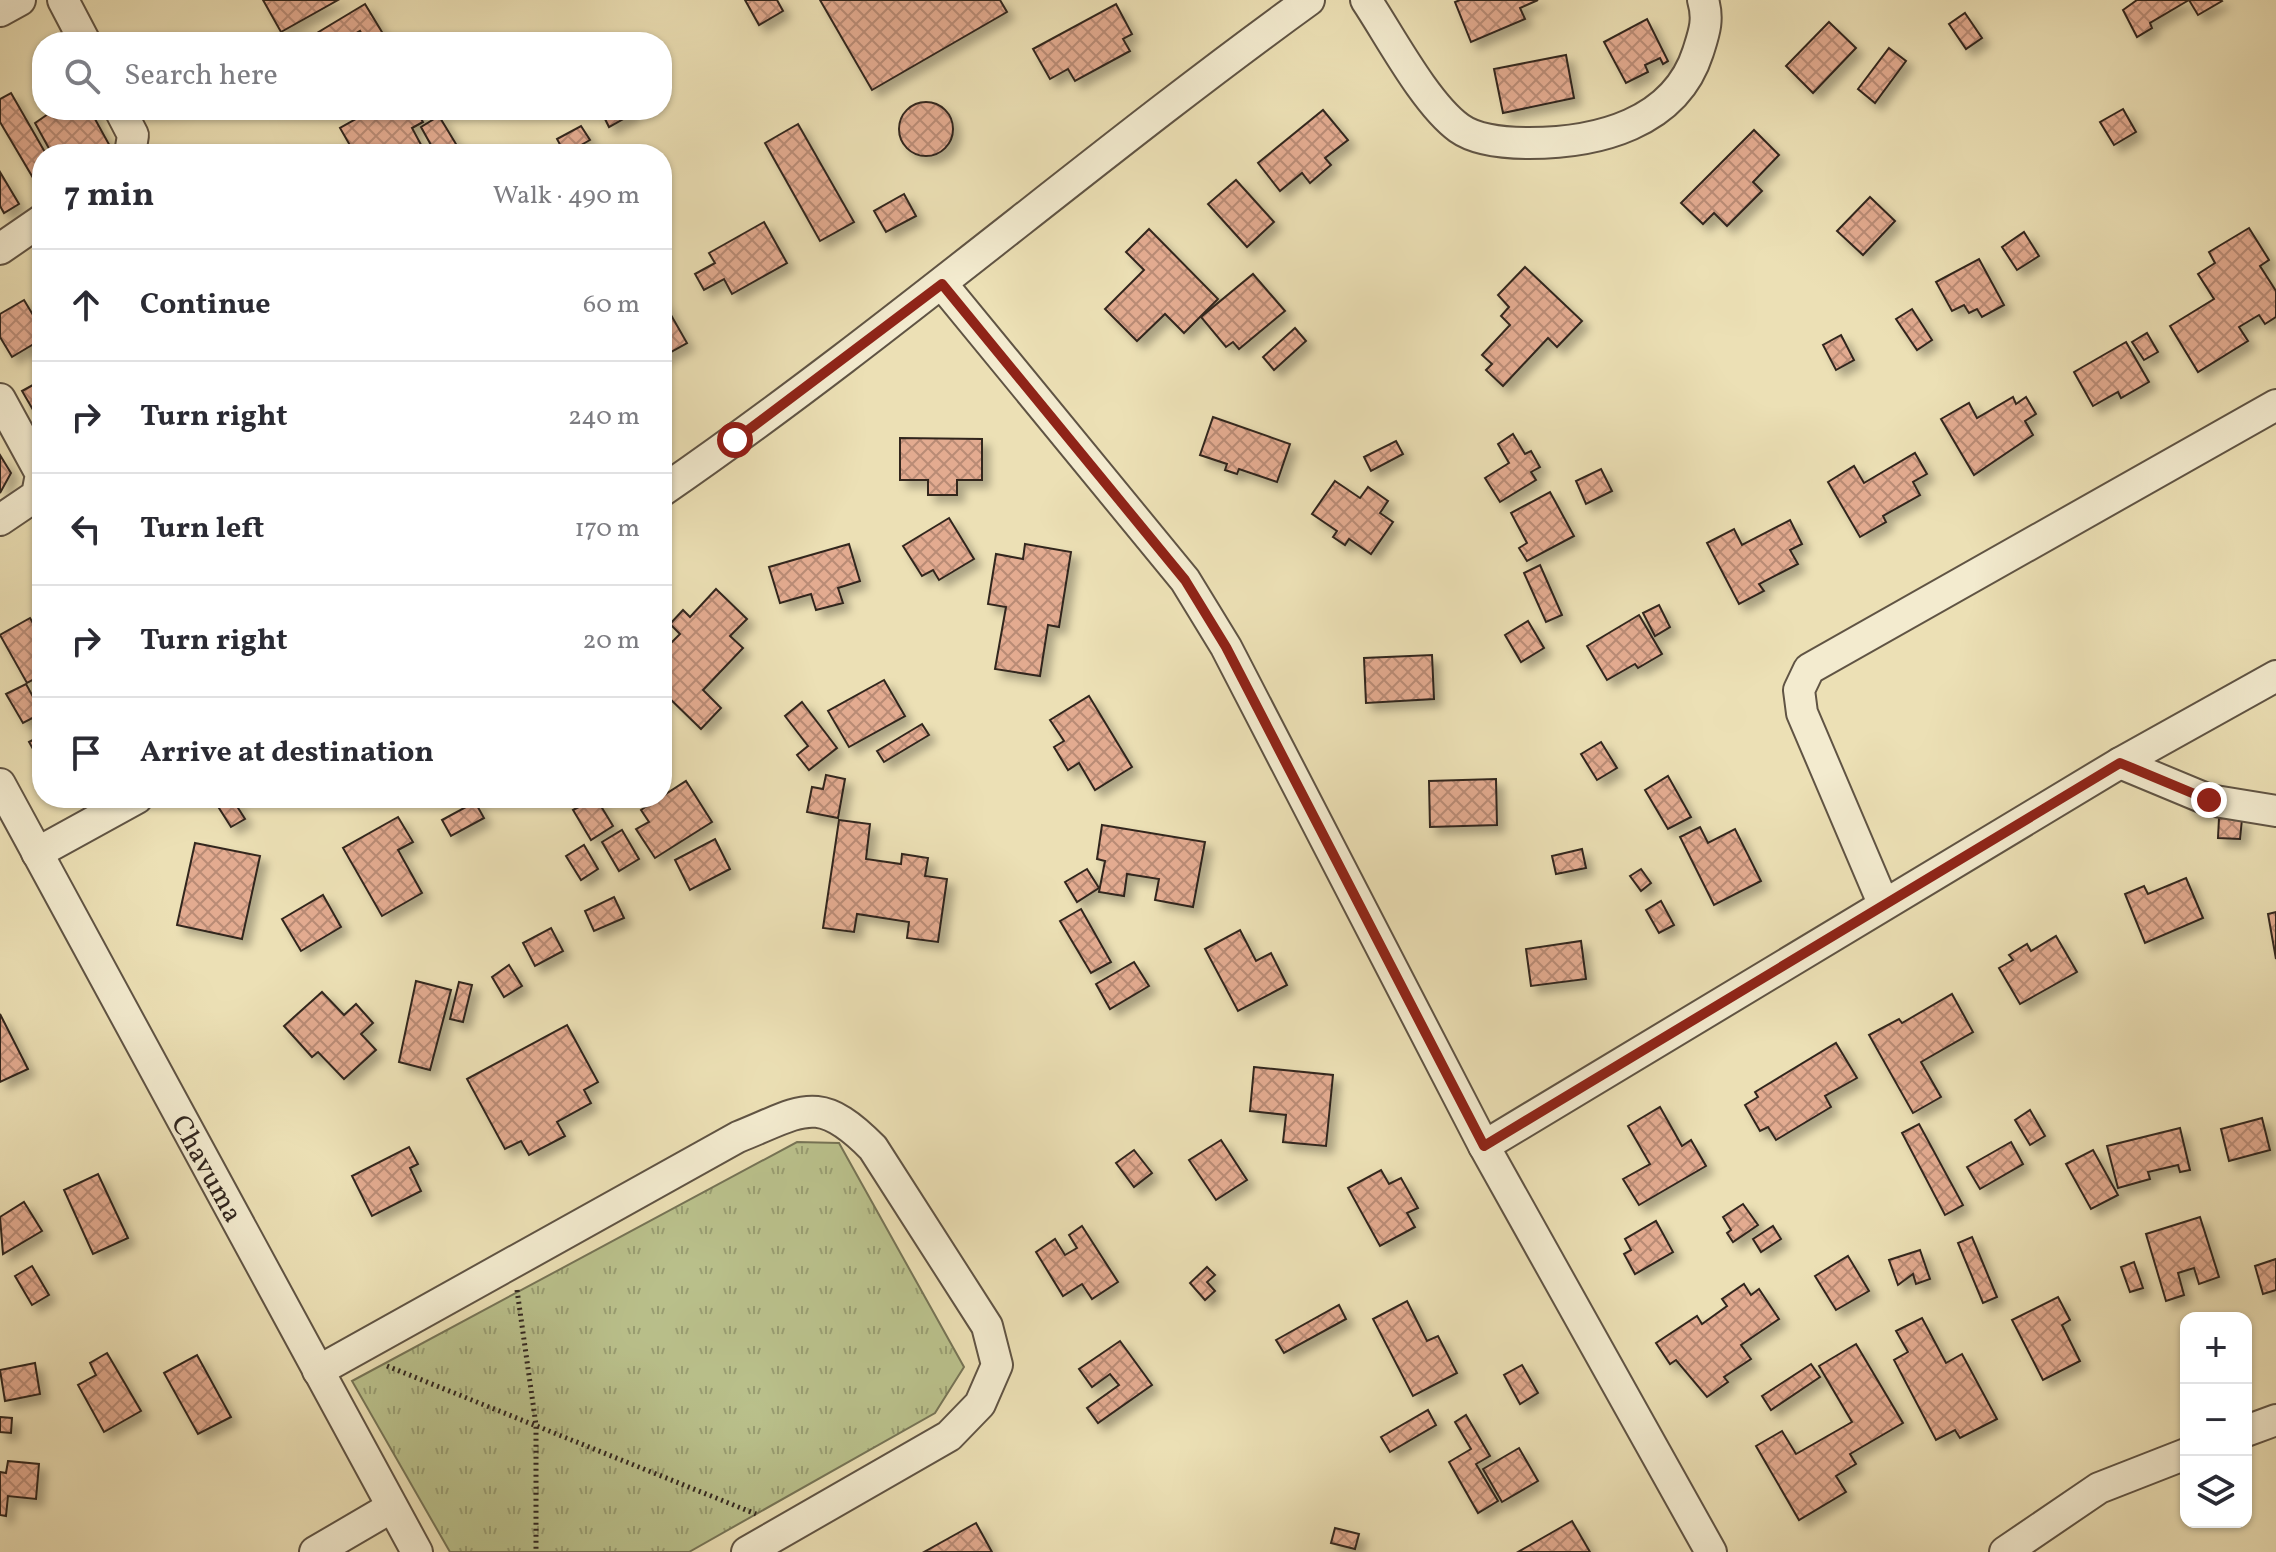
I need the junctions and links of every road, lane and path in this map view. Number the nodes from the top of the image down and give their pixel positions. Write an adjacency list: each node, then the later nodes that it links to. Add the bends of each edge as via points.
1 (20, 0): 6 (street)
2 (63, 0): 7 (street)
3 (1309, 0): 12 (street, via 1176,96)
4 (1366, 0): 5 (street, via 1423,86 1460,128 1503,142 1542,143 1603,136 1655,112 1690,79 1708,19)
5 (1703, 0)
6 (0, 11)
7 (80, 32)
8 (125, 120): 9 (street)
9 (132, 144)
10 (32, 227): 11 (street)
11 (0, 249)
12 (942, 284): 16 (street); 26 (street, via 1193,593 1226,647)
13 (0, 399): 15 (street)
14 (2276, 405): 25 (street, via 1809,669 1799,690 1802,713)
15 (32, 458)
16 (672, 484)
17 (32, 498): 18 (street)
18 (0, 520)
19 (2276, 676): 20 (street)
20 (2120, 763): 23 (street, via 2209,800); 25 (street)
21 (0, 784): 24 (street, Chavuma)
22 (119, 808): 24 (street)
23 (2276, 811)
24 (37, 853): 29 (street, Chavuma)
25 (1883, 903): 26 (street)
26 (1484, 1146): 40 (street)
27 (513, 1263): 28 (street); 31 (path); 35 (street, via 738,1137 800,1112 830,1112 849,1123 873,1148 987,1326 997,1365 980,1404 949,1436)
28 (353, 1352): 29 (street); 31 (path)
29 (318, 1371): 34 (street, Chavuma)
30 (2276, 1420): 32 (street)
31 (536, 1425): 35 (path); 38 (path)
32 (2252, 1429)
33 (2181, 1456): 41 (street, via 2099,1488)
34 (392, 1507): 36 (street); 37 (street, Chavuma)
35 (789, 1528): 39 (street)
36 (315, 1552)
37 (417, 1552)
38 (536, 1552)
39 (747, 1552)
40 (1711, 1552)
41 (2005, 1552)

